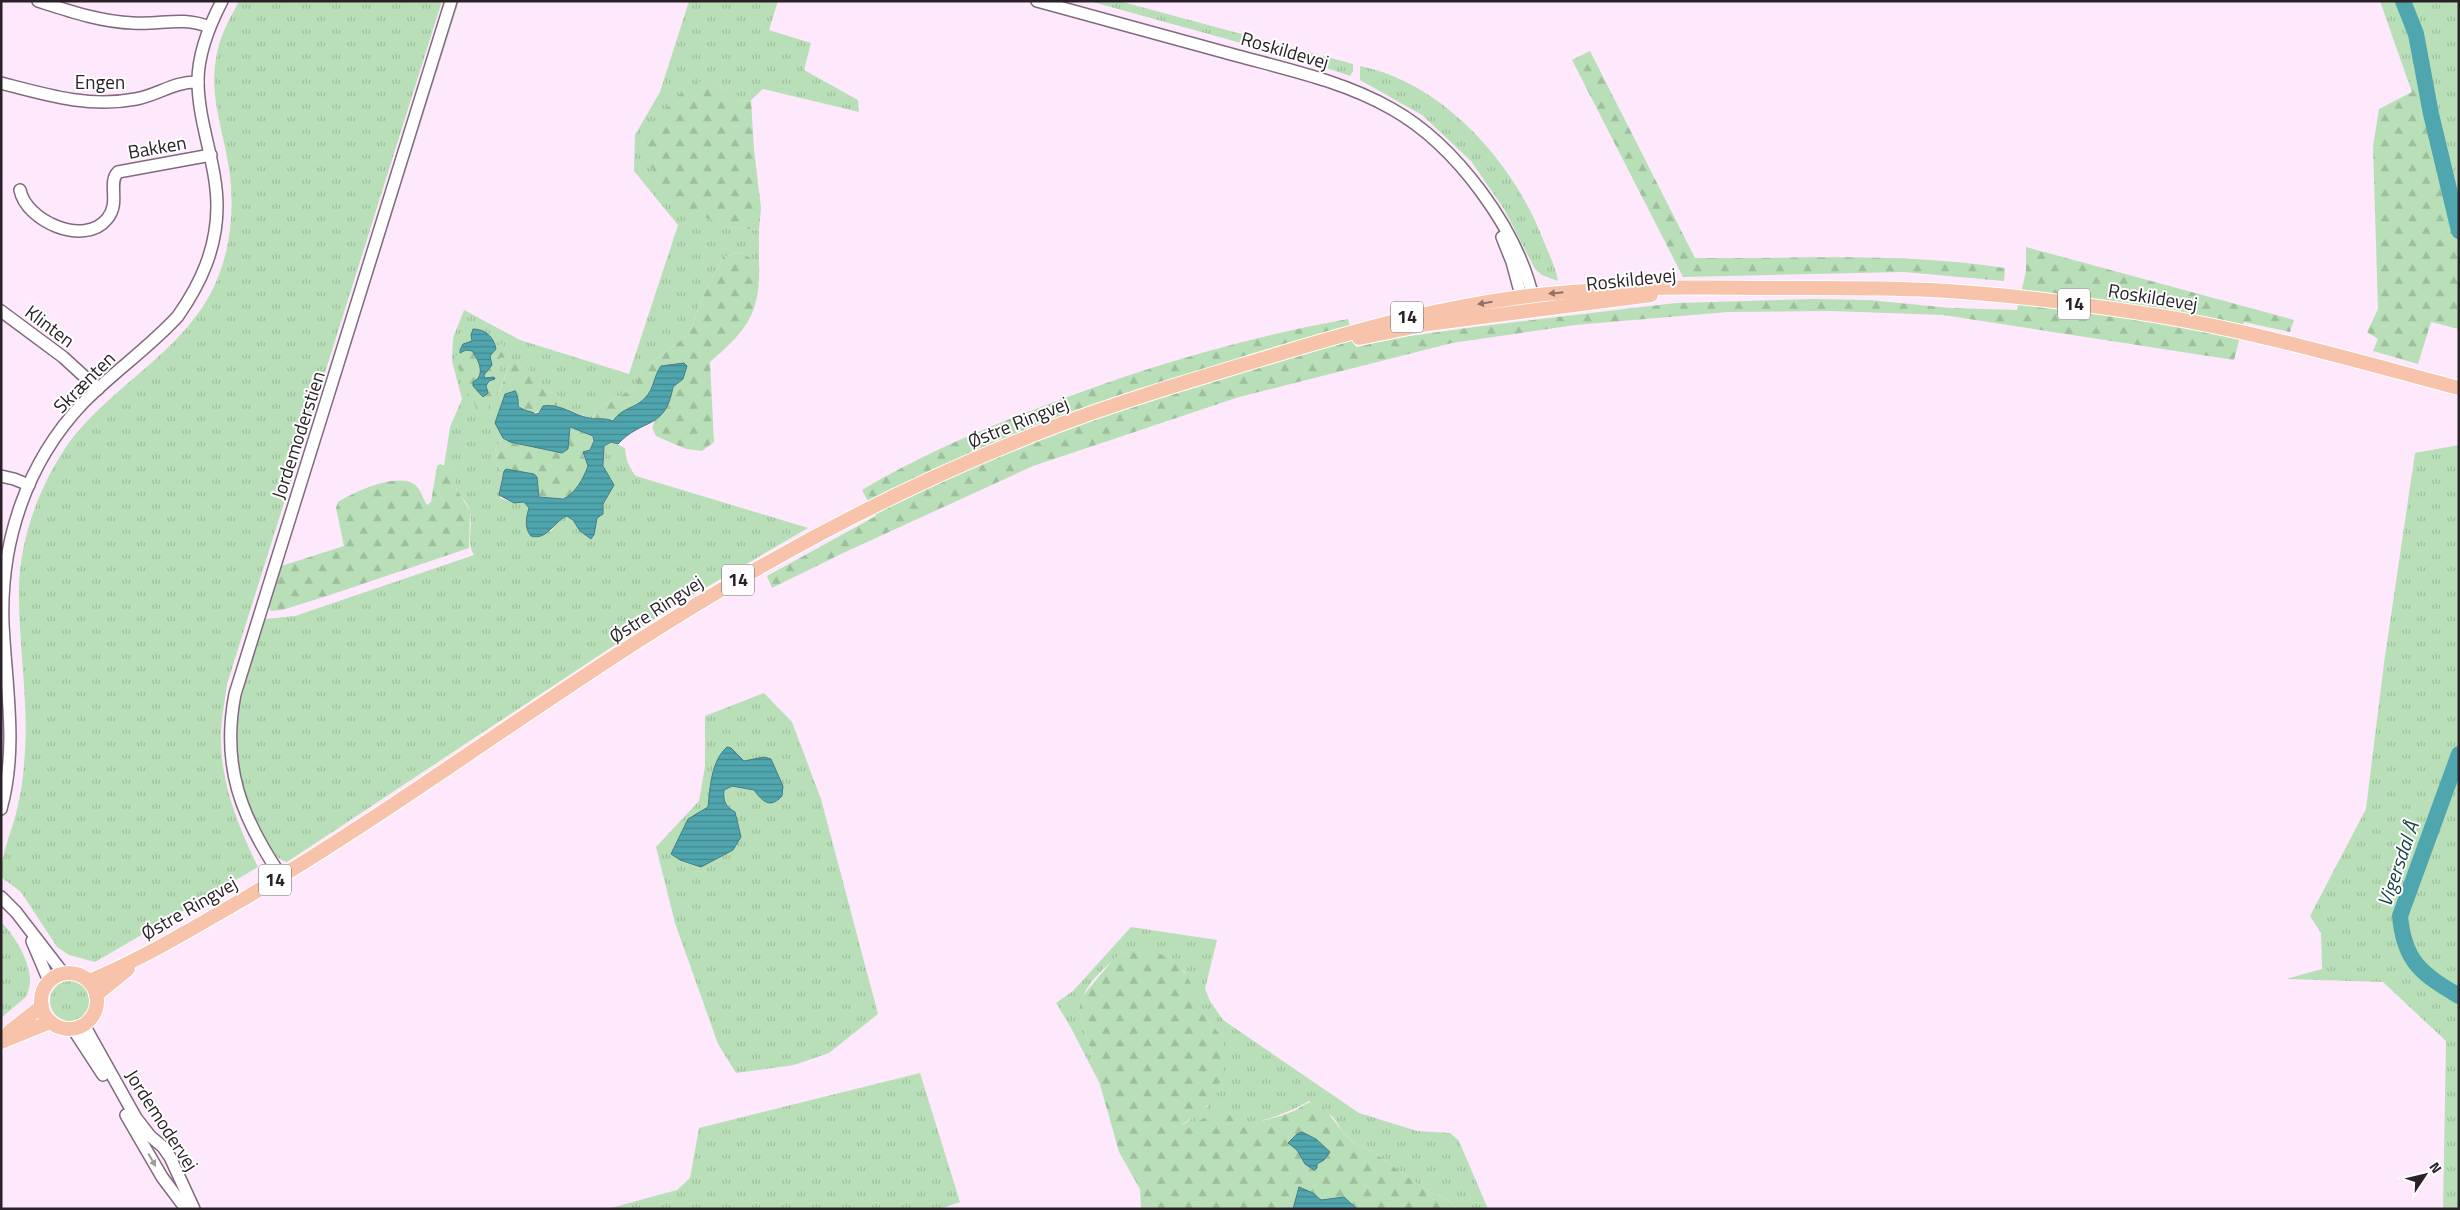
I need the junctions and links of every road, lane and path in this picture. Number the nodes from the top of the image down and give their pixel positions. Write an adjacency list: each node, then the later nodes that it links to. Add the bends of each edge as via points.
1 (38, 1): 5 (street, via 120,22 141,24 189,20)
2 (222, 1): 5 (street, Skrænten)
3 (452, 1): 19 (street, Jordemoderstien, via 239,677 232,710 230,757 240,802 255,835)
4 (1037, 1): 10 (street, Roskildevej, via 1291,70 1392,109 1426,132 1454,159 1507,230 1521,260)
5 (209, 27): 6 (street, Skrænten)
6 (198, 82): 7 (street, Engen, via 182,82 139,98 98,103 72,101); 8 (street, Skrænten)
7 (1, 83)
8 (211, 155): 9 (street, Bakken, via 118,172 113,181 115,199 110,215 101,224 82,230 60,227 38,217 25,204); 13 (street, Skrænten, via 216,225 203,273 178,316)
9 (20, 190)
10 (1529, 303): 12 (main road, Roskildevej / 14, via 1744,288 1930,290 2008,296 2164,317 2248,333); 19 (main road, Østre Ringvej / 14, via 1381,323 1169,387 1056,426 952,469 833,527 730,584 424,786)
11 (1, 311): 13 (street, Klinten, via 63,357)
12 (2459, 388)
13 (98, 389): 15 (street, Skrænten, via 65,423)
14 (1, 476): 15 (street)
15 (29, 485): 16 (street, Skrænten, via 10,538)
16 (2, 584): 17 (street, Skrænten)
17 (5, 685): 18 (street, Skrænten, via 10,748)
18 (1, 809)
19 (281, 876): 22 (main road, Østre Ringvej / 14)
20 (1, 897): 21 (street)
21 (24, 923): 23 (street); 25 (street)
22 (144, 956): 24 (main road, Østre Ringvej / 14); 26 (main road, Østre Ringvej / 14)
23 (64, 973): 24 (main road, via 77,974); 25 (main road)
24 (89, 981): 26 (main road)
25 (49, 982): 27 (main road, via 42,993)
26 (96, 995): 29 (main road, via 95,1013)
27 (42, 1006): 28 (main road); 30 (main road)
28 (50, 1022): 29 (main road, via 61,1028); 31 (main road)
29 (78, 1027): 32 (street, Jordemodervej, one-way to 32, via 162,1177); 33 (street, Jordemodervej, via 136,1118 170,1157)
30 (1, 1038)
31 (1, 1042)
32 (186, 1209)
33 (194, 1209)

